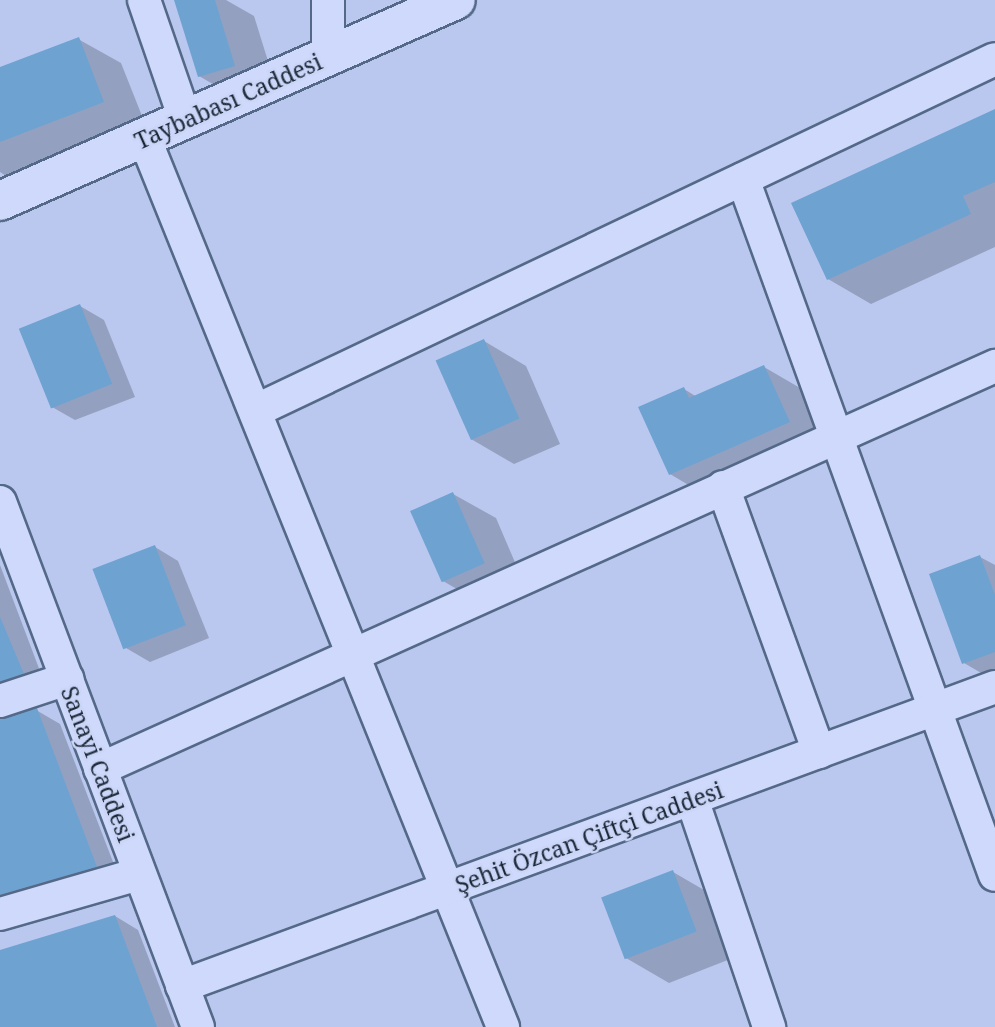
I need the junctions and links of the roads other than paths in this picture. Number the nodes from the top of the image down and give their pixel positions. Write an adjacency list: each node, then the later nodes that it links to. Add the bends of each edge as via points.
1 (144, 0): 6 (street)
2 (328, 0): 4 (street)
3 (456, 0): 4 (street, Taybabası Caddesi)
4 (328, 57): 6 (street, Taybabası Caddesi)
5 (995, 59): 8 (street)
6 (185, 119): 7 (street, Taybabası Caddesi)
7 (144, 138): 9 (street, Taybabası Caddesi); 11 (street)
8 (743, 179): 11 (street); 12 (street)
9 (0, 201)
10 (995, 366): 12 (street)
11 (255, 411): 15 (street)
12 (835, 437): 13 (street); 19 (street)
13 (723, 487): 15 (street); 20 (street)
14 (0, 502): 16 (street, Sanayi Caddesi)
15 (353, 655): 21 (street); 25 (street)
16 (67, 680): 18 (street); 21 (street, Sanayi Caddesi)
17 (995, 687): 19 (street, Şehit Özcan Çiftçi Caddesi)
18 (0, 701)
19 (934, 709): 20 (street, Şehit Özcan Çiftçi Caddesi); 24 (street)
20 (819, 752): 22 (street, Şehit Özcan Çiftçi Caddesi)
21 (100, 769): 23 (street, Sanayi Caddesi)
22 (692, 799): 25 (street, Şehit Özcan Çiftçi Caddesi); 30 (street)
23 (139, 873): 26 (street); 27 (street, Sanayi Caddesi)
24 (995, 875)
25 (447, 889): 27 (street, Şehit Özcan Çiftçi Caddesi); 29 (street)
26 (0, 914)
27 (182, 986): 28 (street, Sanayi Caddesi)
28 (198, 1027)
29 (503, 1027)
30 (769, 1027)

